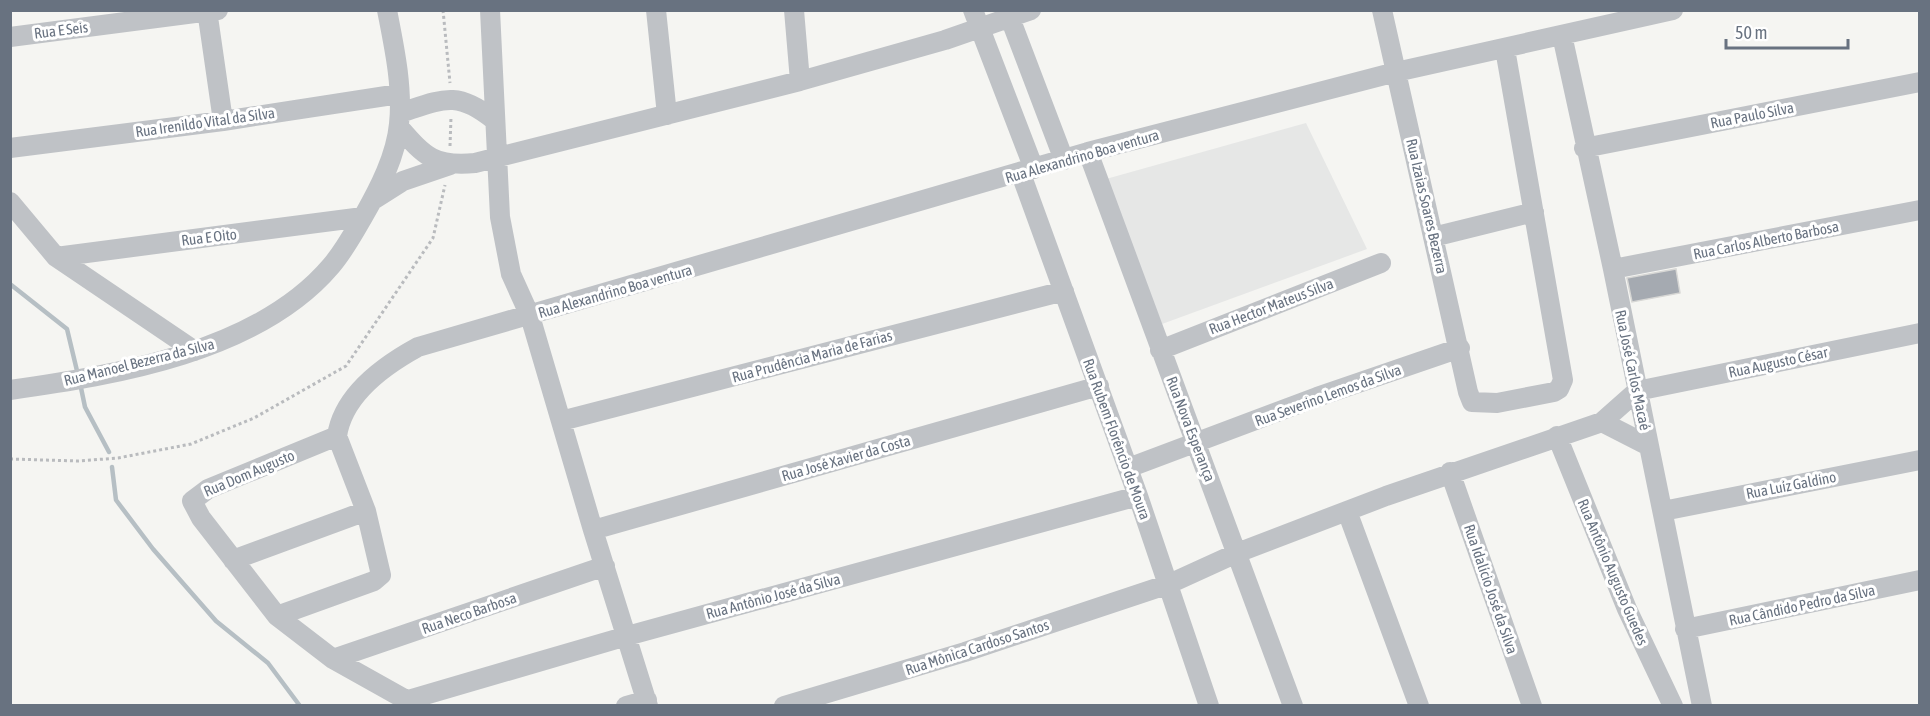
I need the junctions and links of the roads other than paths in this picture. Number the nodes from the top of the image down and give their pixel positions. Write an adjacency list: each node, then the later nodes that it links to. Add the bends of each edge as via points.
1 (387, 10): 18 (street, Rua Manoel Bezerra da Silva)
2 (490, 10): 20 (street)
3 (656, 10): 19 (street)
4 (794, 10): 16 (street)
5 (1031, 10): 9 (street)
6 (1382, 10): 15 (street, Rua Izaias Soares Bezerra)
7 (1673, 10): 10 (street, Rua Alexandrino Boa ventura)
8 (210, 11): 13 (street, Rua E Seis); 21 (street)
9 (1008, 15): 11 (street); 26 (street)
10 (1592, 19): 12 (street, Rua Alexandrino Boa ventura)
11 (976, 20): 16 (street); 28 (street, Rua Rubem Florêncio de Moura)
12 (1562, 35): 14 (street, Rua Alexandrino Boa ventura); 23 (street, Rua José Carlos Macaé)
13 (10, 37)
14 (1505, 49): 15 (street, Rua Alexandrino Boa ventura); 32 (street)
15 (1396, 72): 24 (street, Rua Alexandrino Boa ventura); 33 (street, Rua Izaias Soares Bezerra)
16 (800, 81): 19 (street)
17 (1920, 82): 23 (street, Rua Paulo Silva)
18 (399, 111): 20 (street, Rua Irenildo Vital da Silva, via 451,99 473,103); 21 (street, Rua Irenildo Vital da Silva); 27 (street, via 431,158); 30 (street, Rua Manoel Bezerra da Silva, via 389,163)
19 (667, 115): 25 (street)
20 (494, 120): 25 (street)
21 (223, 121): 22 (street, Rua Irenildo Vital da Silva)
22 (10, 148)
23 (1584, 148): 36 (street, Rua José Carlos Macaé)
24 (1088, 152): 26 (street, Rua Alexandrino Boa ventura); 41 (street, Rua Nova Esperança)
25 (498, 158): 27 (street); 38 (street, via 504,243 511,274)
26 (1064, 160): 28 (street, Rua Alexandrino Boa ventura)
27 (450, 165): 30 (street, via 403,181)
28 (1027, 171): 37 (street, Rua Rubem Florêncio de Moura); 38 (street, Rua Alexandrino Boa ventura)
29 (10, 202): 34 (street)
30 (368, 208): 34 (street, Rua E Oito); 42 (street, Rua Manoel Bezerra da Silva, via 329,268 299,296 249,329)
31 (1920, 210): 36 (street, Rua Carlos Alberto Barbosa)
32 (1534, 212): 33 (street); 40 (street, Rua Izaias Soares Bezerra, via 1563,369 1562,385 1554,392 1497,403 1472,402)
33 (1433, 237): 40 (street, Rua Izaias Soares Bezerra)
34 (56, 257): 42 (street)
35 (1381, 263): 41 (street, Rua Hector Mateus Silva)
36 (1613, 269): 45 (street, Rua José Carlos Macaé)
37 (1064, 291): 43 (street, Rua Rubem Florêncio de Moura); 46 (street, Rua Prudência Maria de Farias)
38 (530, 316): 46 (street); 48 (street, Rua Alexandrino Boa ventura, via 418,347 392,362 349,407 339,422)
39 (1920, 333): 45 (street, Rua Augusto César)
40 (1460, 348): 50 (street, Rua Severino Lemos da Silva)
41 (1160, 350): 50 (street, Rua Nova Esperança)
42 (195, 351): 44 (street, Rua Manoel Bezerra da Silva)
43 (1099, 386): 53 (street, Rua Rubem Florêncio de Moura); 59 (street, Rua José Xavier da Costa)
44 (10, 390)
45 (1636, 391): 47 (street); 51 (street, Rua José Carlos Macaé)
46 (561, 421): 59 (street)
47 (1602, 422): 49 (street, Rua Mônica Cardoso Santos); 51 (street)
48 (337, 436): 58 (street); 61 (street, Rua Dom Augusto, via 197,495 192,501 194,507)
49 (1557, 436): 54 (street, Rua Mônica Cardoso Santos); 77 (street, Rua Antônio Augusto Guedes, via 1627,609)
50 (1196, 442): 53 (street, Rua Severino Lemos da Silva); 60 (street, Rua Nova Esperança)
51 (1649, 446): 57 (street, Rua José Carlos Macaé)
52 (1920, 460): 57 (street, Rua Luíz Galdino)
53 (1128, 468): 55 (street, Rua Rubem Florêncio de Moura)
54 (1450, 472): 56 (street, Rua Mônica Cardoso Santos); 76 (street, Rua Idalício José da Silva)
55 (1138, 496): 64 (street, Rua Rubem Florêncio de Moura); 67 (street, Rua Antônio José da Silva)
56 (1347, 511): 60 (street, Rua Mônica Cardoso Santos); 75 (street)
57 (1663, 511): 66 (street, Rua José Carlos Macaé)
58 (366, 512): 61 (street); 65 (street, via 381,565 379,579)
59 (593, 530): 62 (street)
60 (1237, 553): 64 (street, Rua Mônica Cardoso Santos); 74 (street, Rua Nova Esperança)
61 (233, 560): 65 (street, Rua Dom Augusto)
62 (605, 566): 67 (street); 68 (street, Rua Neco Barbosa)
63 (1920, 580): 66 (street, Rua Cândido Pedro da Silva)
64 (1168, 584): 72 (street, Rua Mônica Cardoso Santos, via 965,652); 73 (street, Rua Rubem Florêncio de Moura)
65 (277, 616): 68 (street, Rua Dom Augusto)
66 (1685, 629): 78 (street, Rua José Carlos Macaé)
67 (627, 636): 69 (street, Rua Antônio José da Silva); 70 (street)
68 (333, 659): 69 (street, Rua Dom Augusto)
69 (412, 703)
70 (648, 703): 71 (street)
71 (626, 705)
72 (784, 705)
73 (1209, 705)
74 (1293, 705)
75 (1419, 705)
76 (1533, 705)
77 (1673, 705)
78 (1702, 705)

